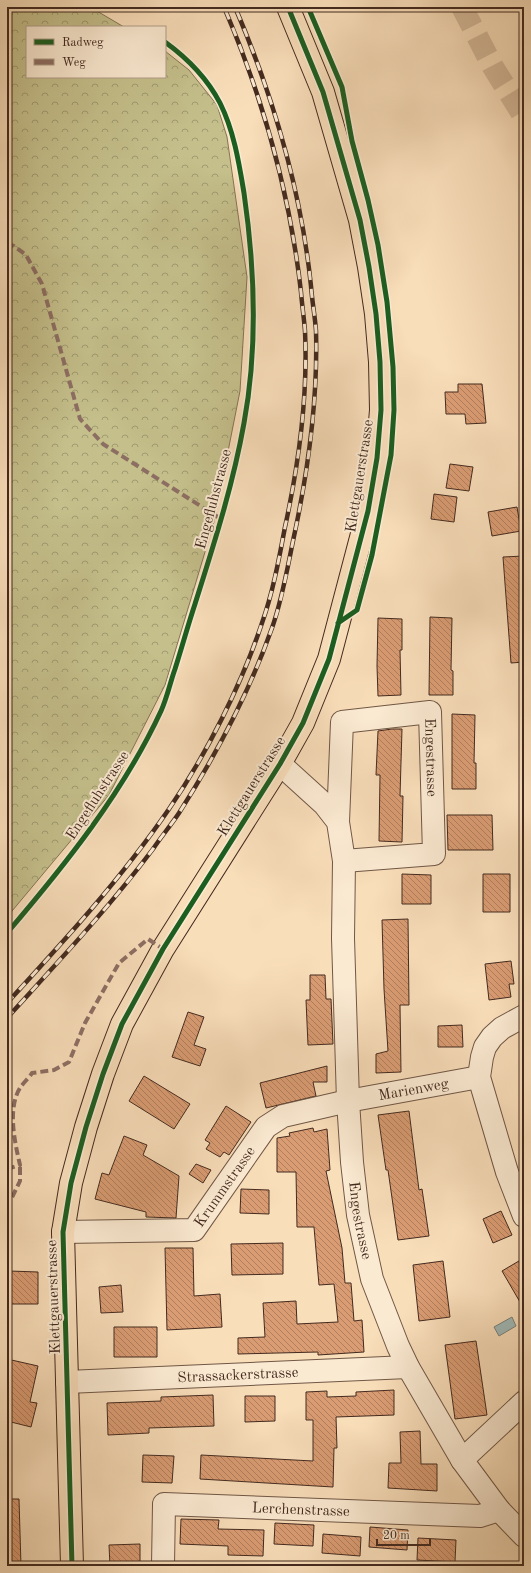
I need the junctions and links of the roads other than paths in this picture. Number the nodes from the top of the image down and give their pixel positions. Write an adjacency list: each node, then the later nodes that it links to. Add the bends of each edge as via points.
1 (288, 7): 2 (main road, Klettgauerstrasse, via 323,92 360,220 376,314 381,410 377,458 368,511 330,659 303,723)
2 (280, 764): 3 (street, Engestrasse, via 324,804); 9 (main road, Klettgauerstrasse, via 163,949 122,1024 86,1127 71,1183)
3 (338, 822): 4 (street, Engestrasse); 4 (street, Engestrasse, via 342,722 430,712 434,854)
4 (344, 861): 7 (street, Engestrasse, via 343,938)
5 (524, 1016): 6 (street, via 492,1036 485,1046)
6 (479, 1077): 7 (street, Marienweg); 8 (street, via 507,1172)
7 (348, 1101): 9 (street, Krummstrasse, via 283,1116 266,1127 194,1230); 10 (street, Engestrasse, via 358,1215 370,1272)
8 (524, 1216)
9 (63, 1232): 11 (main road, Klettgauerstrasse)
10 (408, 1367): 11 (street, Strassackerstrasse); 13 (street, Engestrasse)
11 (67, 1382): 16 (main road, Klettgauerstrasse)
12 (524, 1402): 13 (street)
13 (462, 1460): 14 (street, Engestrasse)
14 (499, 1510): 15 (street, Engestrasse); 17 (street, Lerchenstrasse, via 480,1516 164,1504)
15 (524, 1536)
16 (72, 1566)
17 (164, 1566)

